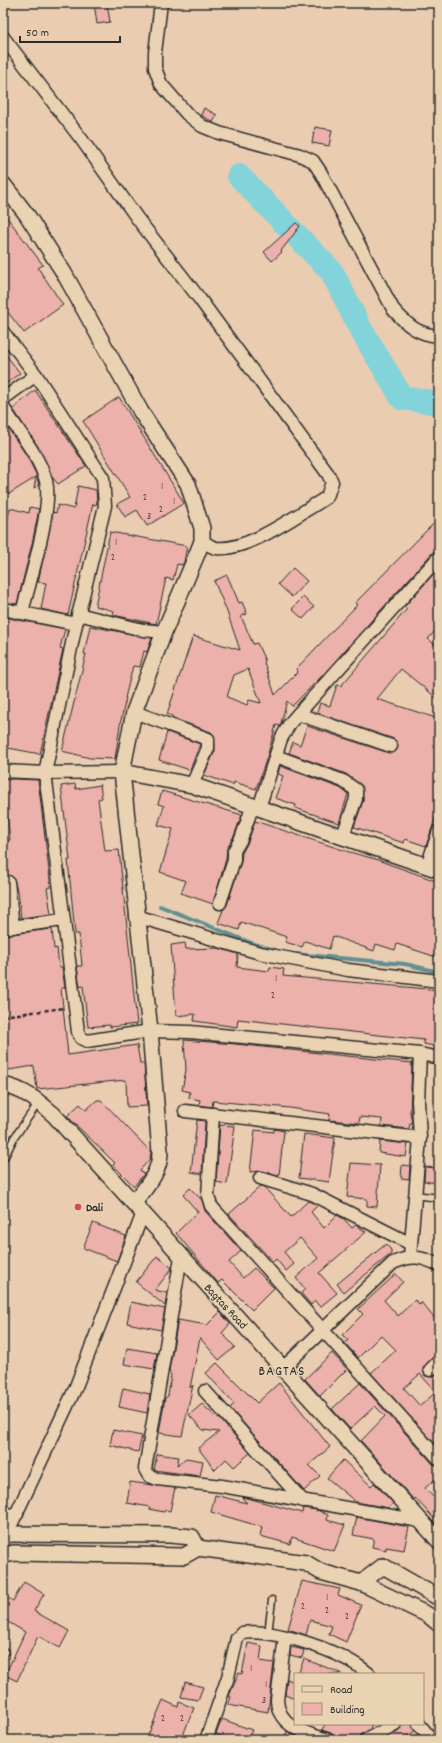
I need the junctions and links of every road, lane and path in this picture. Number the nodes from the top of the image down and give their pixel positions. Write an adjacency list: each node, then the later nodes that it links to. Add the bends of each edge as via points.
1 (161, 3): 5 (street, via 154,68 161,84 186,114 202,126 219,133 300,155 313,161 393,309 417,332)
2 (3, 37): 9 (street, via 82,140 332,482 327,497 252,541 231,548 214,548)
3 (3, 184): 9 (street, via 27,215 64,273 140,412 188,484 201,520)
4 (3, 332): 6 (street)
5 (439, 336)
6 (36, 375): 7 (street); 13 (street, via 103,478 105,506)
7 (3, 399)
8 (3, 407): 12 (street, via 40,466 46,482 47,494 39,541)
9 (202, 541): 14 (street)
10 (439, 557): 16 (street)
11 (3, 609): 12 (street)
12 (22, 613): 13 (street)
13 (77, 619): 14 (street); 21 (street)
14 (164, 632): 15 (street)
15 (134, 712): 20 (street); 22 (street, via 208,739 208,748)
16 (298, 714): 17 (street); 18 (street, via 281,739)
17 (391, 746)
18 (276, 756): 23 (street); 25 (street, via 343,781 356,790 356,799)
19 (3, 771): 21 (street)
20 (122, 772): 21 (street); 22 (street); 29 (street)
21 (45, 773): 30 (street)
22 (192, 785): 23 (street)
23 (256, 806): 25 (street); 28 (street, via 236,847)
24 (439, 831): 26 (street)
25 (342, 838): 26 (street)
26 (433, 868)
27 (8, 882): 31 (street)
28 (220, 903)
29 (136, 916): 32 (street, via 260,953 348,970); 35 (street)
30 (63, 920): 31 (street); 33 (street)
31 (8, 927)
32 (439, 981)
33 (74, 1007): 34 (path); 35 (street, via 78,1032 81,1038 87,1040)
34 (3, 1016)
35 (150, 1031): 36 (street, via 190,1032); 47 (street, via 160,1162)
36 (420, 1054): 37 (street); 42 (street)
37 (439, 1058)
38 (3, 1084): 39 (street, Bagtas Road, via 31,1095)
39 (38, 1102): 43 (lane); 47 (street, Bagtas Road, via 54,1115)
40 (186, 1111): 41 (street)
41 (213, 1114): 42 (street); 52 (street, via 208,1196 211,1206)
42 (420, 1138): 45 (street)
43 (3, 1160)
44 (260, 1178): 48 (street, via 312,1194)
45 (415, 1195): 46 (lane); 48 (street)
46 (439, 1198)
47 (138, 1208): 50 (street, Bagtas Road); 57 (street, via 75,1389)
48 (411, 1244): 49 (street)
49 (410, 1256): 51 (street); 52 (street, via 393,1263)
50 (181, 1257): 53 (street, Bagtas Road); 56 (street, via 145,1469 149,1476 156,1479 222,1486)
51 (439, 1265)
52 (321, 1330): 53 (street); 55 (street)
53 (283, 1368): 59 (street, Bagtas Road)
54 (205, 1391): 56 (street)
55 (437, 1452)
56 (303, 1501): 59 (street)
57 (17, 1514): 58 (street); 60 (street)
58 (3, 1515)
59 (420, 1520): 61 (street, Bagtas Road)
60 (4, 1537): 62 (street, via 170,1535 192,1537)
61 (439, 1542)
62 (198, 1548): 63 (street, via 184,1556 15,1553); 64 (street, via 306,1563 321,1572)
63 (3, 1555)
64 (361, 1583): 65 (street, via 383,1566); 67 (street, via 428,1615)
65 (439, 1598)
66 (272, 1600): 68 (lane)
67 (439, 1624)
68 (268, 1634): 69 (street); 73 (street, via 242,1633 237,1638 228,1677)
69 (285, 1637): 70 (street, via 336,1654); 74 (street, via 277,1710 284,1720 295,1727)
70 (367, 1673)
71 (393, 1725): 75 (street)
72 (420, 1725): 76 (street)
73 (206, 1740)
74 (328, 1740)
75 (366, 1740)
76 (432, 1740)

